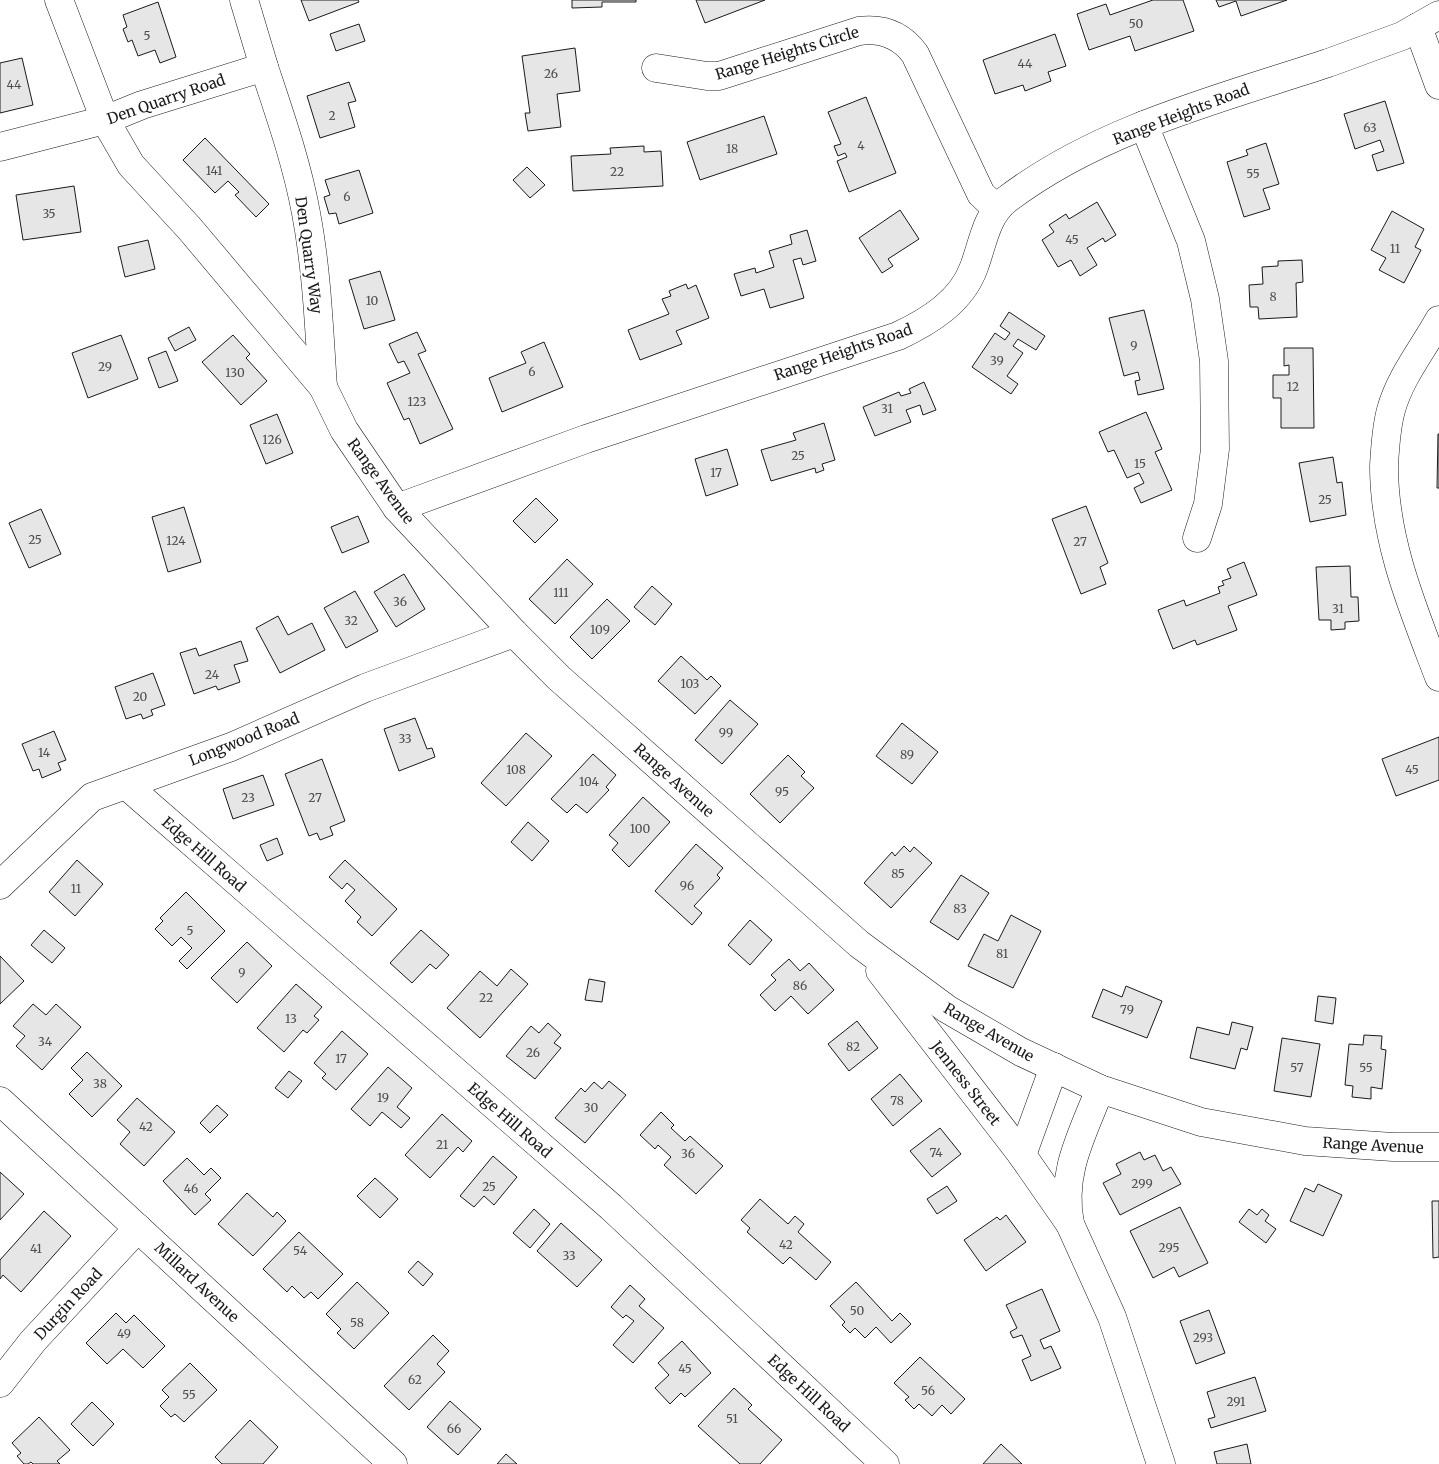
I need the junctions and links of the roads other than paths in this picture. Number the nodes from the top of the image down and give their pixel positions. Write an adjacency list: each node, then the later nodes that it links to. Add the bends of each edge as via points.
1 (59, 0): 7 (street, Range Avenue)
2 (244, 0): 4 (street)
3 (1428, 21): 6 (street); 8 (street, Range Heights Road, via 1402,36)
4 (264, 67): 7 (street, Den Quarry Road, via 142,105); 12 (street, Den Quarry Way, via 306,212)
5 (656, 68): 10 (street, Range Heights Circle, via 719,76 859,31 891,34 915,54 981,194)
6 (1439, 84)
7 (105, 120): 9 (street, Den Quarry Road); 12 (street, Range Avenue, via 131,165 196,236)
8 (1144, 125): 10 (street, Range Heights Road, via 1045,172); 14 (street, via 1191,241 1205,299 1214,361 1215,449 1208,504)
9 (0, 147)
10 (996, 208): 13 (street, Range Heights Road, via 965,286 942,310 910,330 586,439)
11 (1439, 320): 16 (street, via 1391,409 1384,452 1384,488 1394,548)
12 (323, 387): 13 (street, Range Avenue, via 344,430)
13 (397, 508): 15 (street, Range Avenue)
14 (1197, 538)
15 (514, 633): 17 (street, Longwood Road, via 365,688 231,747); 19 (street, Range Avenue, via 559,678)
16 (1439, 677)
17 (126, 785): 18 (street, Longwood Road, via 92,797); 29 (street, Edge Hill Road, via 610,1207)
18 (0, 885)
19 (859, 944): 20 (street, Range Avenue, via 947,1009); 24 (street, Jenness Street)
20 (1054, 1068): 21 (street, Range Avenue); 24 (street)
21 (1100, 1089): 23 (street, Range Avenue, via 1201,1122 1252,1133 1305,1141); 25 (street, Jenness Street, via 1070,1168 1066,1205)
22 (0, 1101): 26 (street, Millard Avenue)
23 (1439, 1147)
24 (1022, 1155): 25 (street, Jenness Street)
25 (1070, 1224): 30 (street, Jenness Street, via 1112,1318)
26 (138, 1228): 27 (street, Durgin Road); 28 (street, Millard Avenue)
27 (0, 1384)
28 (392, 1464)
29 (885, 1464)
30 (1161, 1464)

